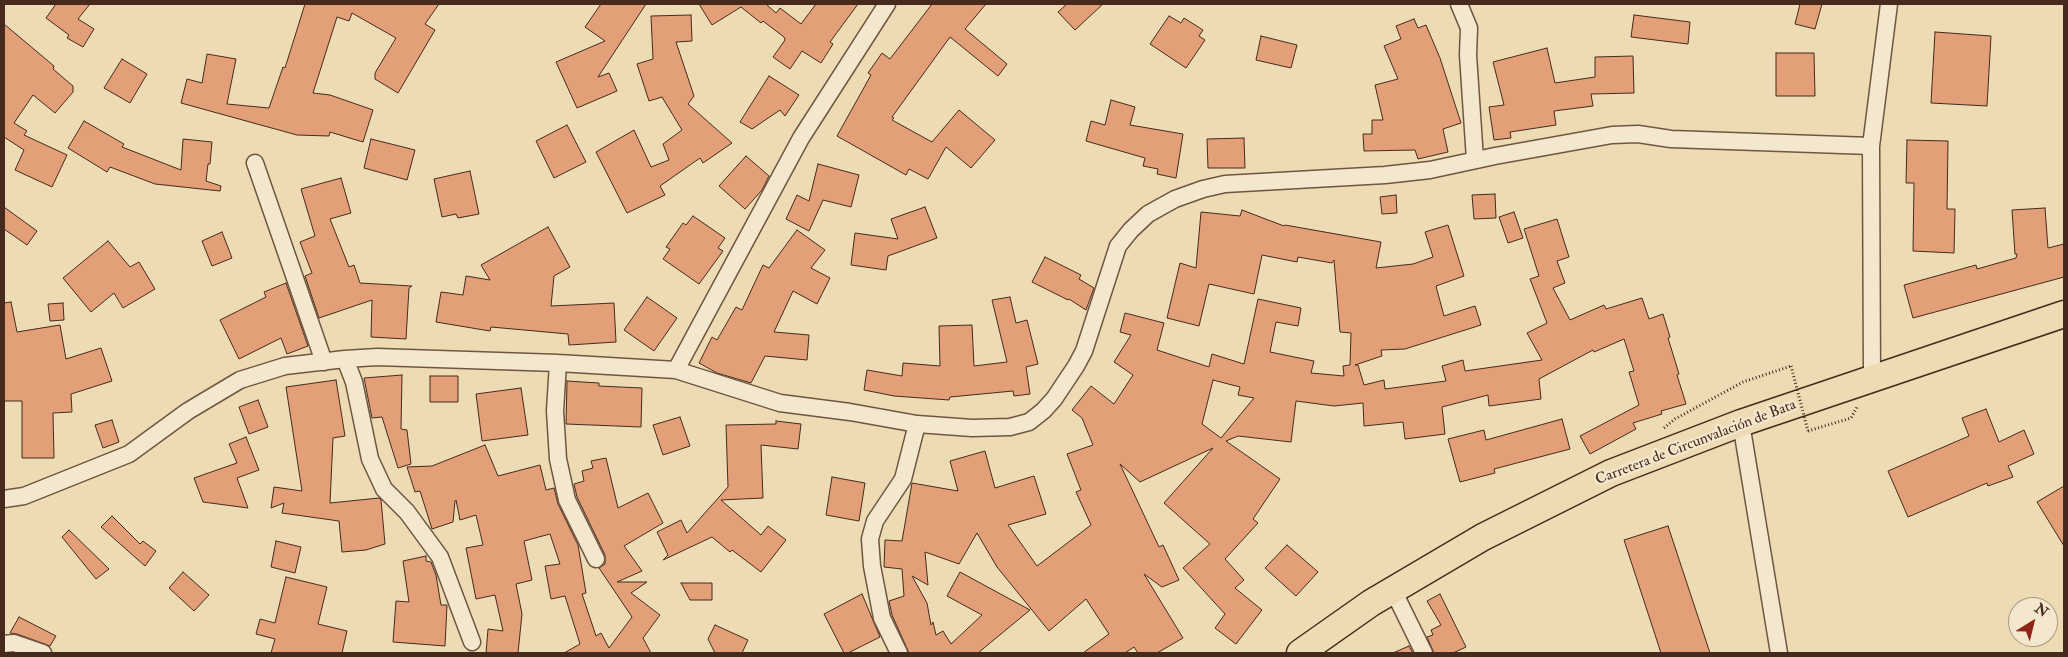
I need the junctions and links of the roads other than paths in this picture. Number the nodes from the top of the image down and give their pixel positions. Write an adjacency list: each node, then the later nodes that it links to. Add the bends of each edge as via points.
1 (887, 4): 11 (street, via 800,138)
2 (1459, 4): 5 (street, via 1469,28)
3 (1889, 4): 4 (street)
4 (1870, 146): 5 (street, via 1621,135); 12 (street)
5 (1474, 160): 14 (street, via 1430,170 1385,175 1225,184 1175,198 1148,214 1118,246 1084,351 1066,382 1043,411 1029,422 1010,427)
6 (255, 163): 9 (street)
7 (2064, 314): 12 (main road, Carretera de Circunvalación de Bata)
8 (345, 359): 9 (street); 10 (street, via 377,357); 18 (street, via 354,382 370,459 384,489 407,512 440,556)
9 (324, 362): 15 (street, via 285,366 240,380 129,454 24,496)
10 (558, 363): 11 (street); 16 (street, via 555,411 560,467 567,500)
11 (676, 370): 14 (street, via 780,404)
12 (1872, 380): 13 (main road, Carretera de Circunvalación de Bata)
13 (1741, 423): 17 (main road, Carretera de Circunvalación de Bata, via 1611,473 1483,537); 24 (street)
14 (917, 424): 21 (street, via 902,479 875,521 870,539 882,618)
15 (4, 499)
16 (596, 559)
17 (1393, 590): 22 (main road, Carretera de Circunvalación de Bata); 23 (street)
18 (472, 642)
19 (4, 644): 20 (street, via 14,643)
20 (43, 653)
21 (899, 653)
22 (1300, 653)
23 (1424, 653)
24 (1780, 653)

